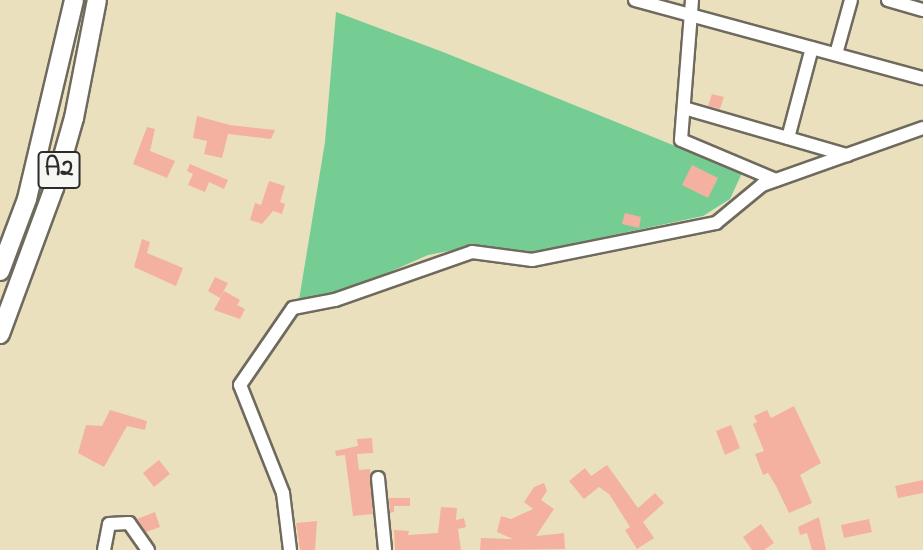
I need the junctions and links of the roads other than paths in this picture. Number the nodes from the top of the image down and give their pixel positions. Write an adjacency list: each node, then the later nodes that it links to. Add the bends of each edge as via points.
1 (74, 0): 17 (highway, A2, via 27,198)
2 (97, 0): 18 (highway, A2, via 74,118 54,188)
3 (635, 0): 8 (street)
4 (692, 0): 8 (street)
5 (851, 0): 10 (street)
6 (888, 0): 7 (street)
7 (923, 10)
8 (691, 16): 9 (street); 12 (street)
9 (812, 48): 10 (street); 14 (street)
10 (836, 54): 11 (street)
11 (923, 78)
12 (684, 108): 14 (street); 16 (street, via 681,140)
13 (923, 128): 15 (street)
14 (788, 138): 15 (street)
15 (847, 155): 16 (street)
16 (776, 180): 22 (street, via 762,185 716,223 532,260 472,252 335,300 293,308 240,385 283,493)
17 (0, 271)
18 (0, 334)
19 (378, 478): 23 (street)
20 (104, 550): 21 (street, via 109,524 129,523)
21 (148, 550)
22 (290, 550)
23 (385, 550)

